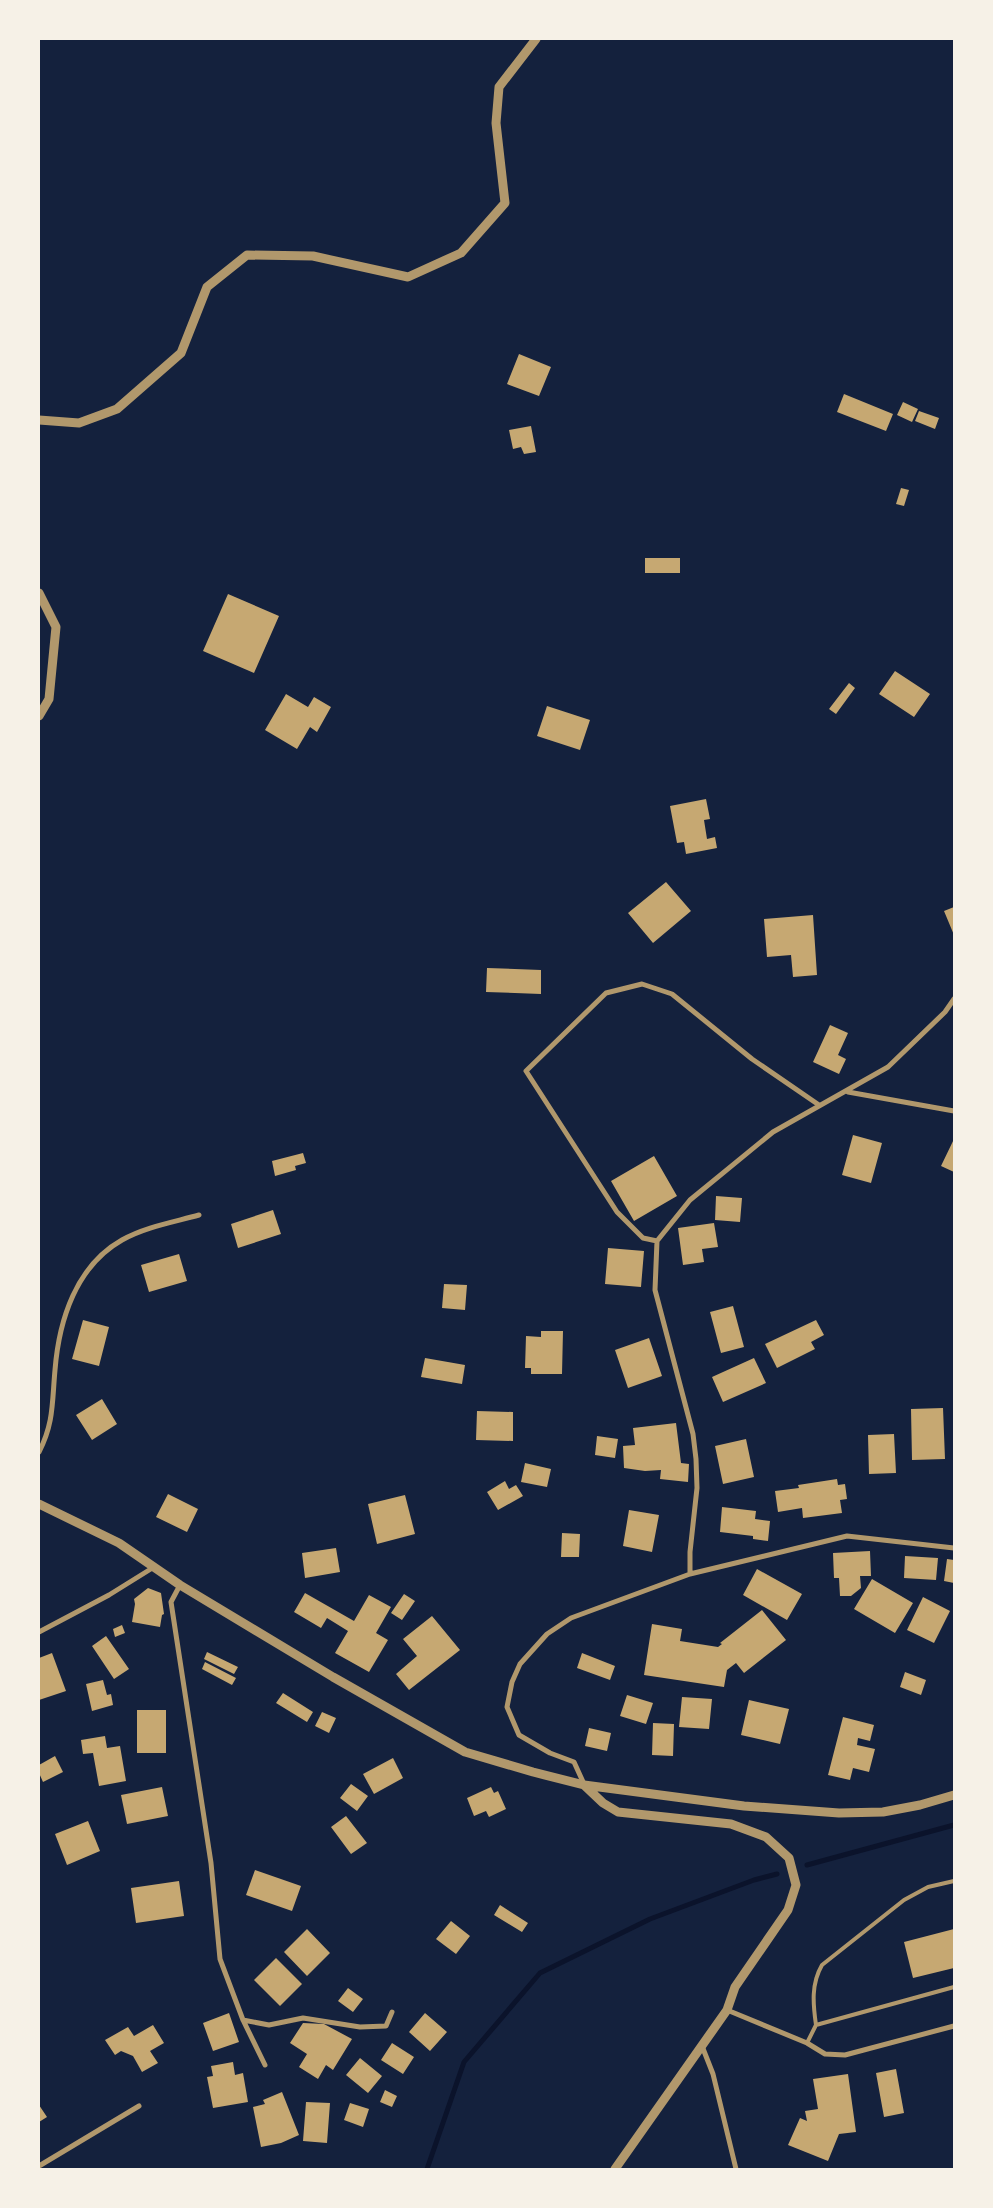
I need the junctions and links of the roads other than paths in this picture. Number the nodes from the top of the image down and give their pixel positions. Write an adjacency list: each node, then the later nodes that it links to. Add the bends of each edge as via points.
1 (536, 39): 2 (street, via 499,87 496,123 505,203 462,253 408,277 313,256 247,256 207,286 181,353 117,408 79,423)
2 (39, 420)
3 (39, 592): 4 (street, via 56,627 49,699)
4 (39, 716)
5 (954, 999): 6 (street, via 945,1012 888,1067)
6 (847, 1092): 7 (street); 8 (street)
7 (819, 1105): 10 (street, via 773,1132 690,1200); 10 (street, via 752,1059 672,994 642,984 606,994 526,1070 617,1212 643,1238)
8 (954, 1111)
9 (199, 1215): 11 (street, via 123,1240 94,1261 68,1304 59,1332 53,1405 48,1434)
10 (657, 1241): 15 (street, via 655,1290 693,1434 696,1459 698,1488)
11 (39, 1452)
12 (39, 1504): 14 (street, via 119,1543)
13 (954, 1548): 15 (street, via 847,1536)
14 (154, 1567): 16 (street); 17 (street)
15 (690, 1574): 18 (street, via 572,1618 547,1634 520,1664 506,1708 519,1735 550,1754 574,1762)
16 (180, 1586): 18 (street, via 465,1752); 24 (street, via 171,1602 211,1863 220,1959)
17 (39, 1632)
18 (584, 1785): 19 (street, via 744,1806 839,1813 883,1812); 22 (street, via 618,1812 731,1824 766,1837 789,1858 796,1885 788,1910 735,1987)
19 (954, 1795)
20 (954, 1881): 25 (lane, via 928,1887 904,1900 822,1965 813,1993)
21 (954, 1987): 25 (lane)
22 (727, 2010): 27 (street); 28 (street)
23 (392, 2012): 24 (street, via 386,2026 360,2027 303,2018 269,2025)
24 (243, 2020): 29 (street)
25 (816, 2025): 27 (lane)
26 (954, 2026): 27 (street, via 845,2055 825,2054)
27 (807, 2043)
28 (702, 2046): 32 (street); 33 (street, via 713,2074)
29 (265, 2066)
30 (139, 2106): 31 (street)
31 (39, 2166)
32 (615, 2169)
33 (736, 2169)

